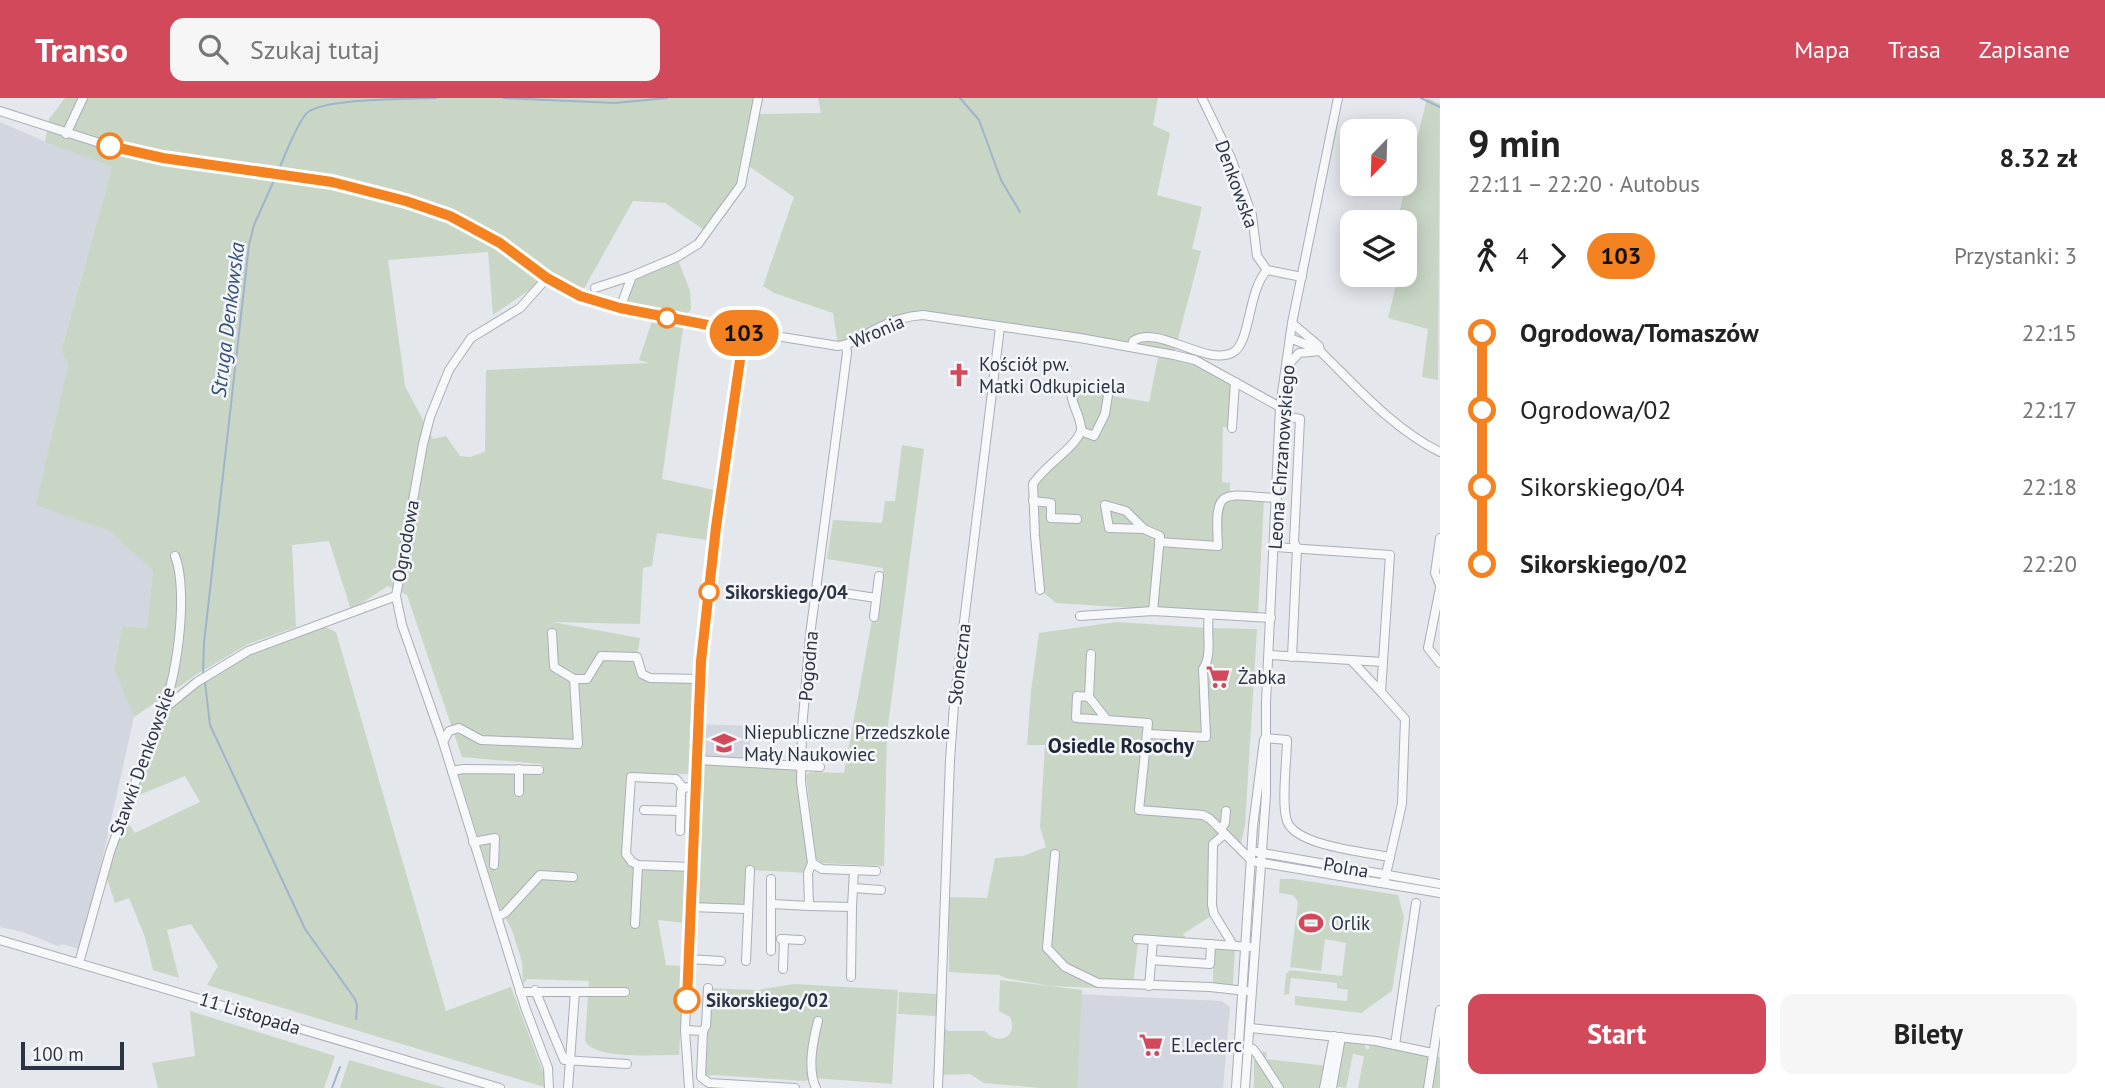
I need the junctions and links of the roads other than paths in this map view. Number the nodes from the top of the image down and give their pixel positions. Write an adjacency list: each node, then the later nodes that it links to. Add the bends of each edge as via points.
1 (83, 98): 6 (street)
2 (758, 98): 8 (street, via 741,185 698,244)
3 (1202, 98): 7 (street, Denkowska, via 1231,158 1252,215 1257,256)
4 (1338, 98): 9 (street, Leona Chrzanowskiego)
5 (0, 111): 6 (street)
6 (66, 134): 10 (street, via 131,153 297,176 386,195 450,216 500,243)
7 (1267, 270): 9 (street); 18 (street, via 1253,294 1245,336 1231,354 1211,355 1142,337 1133,341)
8 (632, 276): 11 (street); 12 (street)
9 (1301, 277): 13 (street, Leona Chrzanowskiego)
10 (547, 278): 12 (street, via 580,296); 41 (street, Ogrodowa, via 520,308 471,338 449,370 423,444)
11 (595, 288)
12 (620, 308): 15 (street)
13 (1292, 323): 16 (street, Leona Chrzanowskiego); 19 (street)
14 (1000, 327): 17 (street, Wronia, via 917,316 890,322); 18 (street); 149 (street, Słoneczna, via 954,704)
15 (744, 332): 17 (street); 56 (street, via 716,527)
16 (1290, 338): 19 (street); 20 (street, Leona Chrzanowskiego)
17 (842, 346): 39 (street, Pogodna, via 847,353)
18 (1132, 347): 21 (street, via 1195,360)
19 (1320, 351): 20 (street, via 1299,353); 27 (street, via 1406,432)
20 (1285, 371): 24 (street, Leona Chrzanowskiego)
21 (1236, 382): 24 (street); 25 (street)
22 (1072, 389): 26 (street)
23 (1108, 395): 26 (street, via 1094,436)
24 (1280, 407): 28 (street, Leona Chrzanowskiego); 35 (street, via 1300,419)
25 (1232, 428)
26 (1081, 431): 29 (street, via 1033,484)
27 (1440, 452)
28 (1277, 498): 33 (street, via 1230,495 1220,500 1218,546); 34 (street, Leona Chrzanowskiego)
29 (1033, 501): 30 (street, via 1051,503 1051,518); 40 (street)
30 (1077, 519)
31 (1144, 529): 31 (street, via 1126,511 1105,505 1109,528); 33 (street, via 1160,536)
32 (1440, 538): 38 (street, via 1435,573)
33 (1159, 542): 43 (street)
34 (1275, 547): 35 (street); 47 (street, Leona Chrzanowskiego)
35 (1297, 548): 51 (street); 53 (street, via 1390,555)
36 (175, 556): 59 (street, Stawki Denkowskie, via 181,573 181,601 177,653)
37 (879, 576): 42 (street)
38 (1440, 587): 54 (street, via 1428,648)
39 (816, 589): 42 (street); 65 (street, Pogodna)
40 (1040, 590)
41 (396, 596): 59 (street, Ogrodowa, via 248,651); 63 (street)
42 (876, 597): 46 (street)
43 (1153, 611): 44 (street); 45 (street)
44 (1209, 615): 47 (street); 61 (street, via 1203,669 1206,737)
45 (1080, 616)
46 (874, 617)
47 (1270, 618): 50 (street, Leona Chrzanowskiego)
48 (552, 633): 55 (street, via 554,667)
49 (1091, 654): 58 (street)
50 (1269, 655): 51 (street); 62 (street, Leona Chrzanowskiego)
51 (1292, 657): 52 (street)
52 (1351, 660): 53 (street); 57 (street)
53 (1383, 662): 57 (street)
54 (1440, 663)
55 (574, 679): 56 (street, via 587,679 601,656 623,655 637,657 642,674 650,677); 63 (street, via 578,744 481,740 459,728 449,731)
56 (701, 679): 64 (street)
57 (1381, 692): 82 (street, via 1405,719 1402,804)
58 (1089, 697): 60 (street); 60 (street, via 1077,696 1076,718)
59 (165, 708): 122 (street, Stawki Denkowskie, via 110,852)
60 (1107, 720): 61 (street, via 1148,723)
61 (1147, 734): 77 (street, via 1139,810 1195,813)
62 (1265, 738): 79 (street, Leona Chrzanowskiego); 81 (street, Leona Chrzanowskiego); 82 (street, via 1287,740 1285,815 1291,830 1306,839)
63 (443, 742): 69 (street)
64 (697, 760): 65 (street); 70 (street)
65 (800, 765): 66 (street); 83 (street, Pogodna)
66 (820, 766)
67 (519, 769): 68 (street); 69 (street); 72 (street)
68 (539, 770)
69 (452, 772): 78 (street)
70 (696, 786): 71 (street); 88 (street)
71 (683, 788): 74 (street); 86 (street, via 676,779 631,777 626,854)
72 (519, 792)
73 (644, 810): 74 (street)
74 (680, 811): 76 (street)
75 (1226, 811): 77 (street)
76 (680, 831)
77 (1223, 831): 81 (street); 115 (street, via 1213,844 1212,905)
78 (473, 842): 85 (street, via 495,838); 106 (street)
79 (1262, 853): 81 (street, Polna); 84 (street, Leona Chrzanowskiego); 94 (street, Polna)
80 (1055, 854): 125 (street, via 1047,948 1065,967 1098,983)
81 (1252, 856): 84 (street, Polna); 116 (street, Leona Chrzanowskiego)
82 (1390, 857): 94 (street)
83 (812, 863): 90 (street, via 822,869); 103 (street)
84 (1262, 863): 87 (street, Polna); 95 (street, Leona Chrzanowskiego)
85 (495, 864)
86 (638, 865): 88 (street); 107 (street)
87 (1277, 866): 94 (street, Polna); 95 (street)
88 (692, 867): 102 (street)
89 (750, 870): 105 (street)
90 (853, 870): 91 (street); 97 (street)
91 (876, 871)
92 (573, 877): 106 (street, via 540,875)
93 (771, 879): 101 (street)
94 (1385, 879): 96 (street, Polna); 99 (street, Polna)
95 (1261, 884): 116 (street, Leona Chrzanowskiego)
96 (1440, 884)
97 (853, 888): 98 (street); 104 (street)
98 (881, 890)
99 (1440, 893)
100 (1416, 903): 138 (street)
101 (772, 904): 103 (street); 108 (street)
102 (691, 906): 105 (street); 118 (street)
103 (809, 906): 104 (street)
104 (852, 907): 124 (street)
105 (747, 909): 121 (street)
106 (497, 917): 129 (street)
107 (635, 924)
108 (771, 939): 109 (street); 117 (street)
109 (784, 939): 112 (street); 123 (street)
110 (1137, 939): 113 (street)
111 (0, 940): 122 (street, 11 Listopada)
112 (801, 940)
113 (1153, 940): 114 (street); 119 (street)
114 (1211, 944): 115 (street); 119 (street, via 1210,964)
115 (1233, 945): 116 (street)
116 (1252, 947): 128 (street, Leona Chrzanowskiego)
117 (771, 951)
118 (688, 960): 120 (street); 135 (street)
119 (1151, 960): 125 (street)
120 (721, 961)
121 (746, 961)
122 (79, 962): 143 (street, 11 Listopada)
123 (783, 969)
124 (851, 977)
125 (1149, 986): 128 (street)
126 (708, 988): 136 (street)
127 (535, 990): 129 (street); 130 (street); 141 (street, via 562,1059)
128 (1248, 991): 134 (street, Leona Chrzanowskiego); 150 (street, Leona Chrzanowskiego)
129 (520, 992): 144 (street, via 548,1068)
130 (575, 992): 131 (street); 141 (street)
131 (625, 992)
132 (1440, 1010): 140 (street)
133 (818, 1021): 148 (street, via 811,1078)
134 (1250, 1028): 137 (street); 139 (street, Leona Chrzanowskiego)
135 (685, 1030): 136 (street); 146 (street)
136 (703, 1031): 147 (street, via 701,1077 709,1083)
137 (1337, 1037): 138 (street); 153 (street); 154 (street)
138 (1395, 1045): 140 (street)
139 (1248, 1048): 151 (street, Leona Chrzanowskiego); 152 (street)
140 (1432, 1054): 155 (street)
141 (571, 1062): 142 (street); 145 (street)
142 (627, 1064)
143 (500, 1088)
144 (549, 1088)
145 (568, 1088)
146 (689, 1088)
147 (795, 1088)
148 (816, 1088)
149 (938, 1088)
150 (1236, 1088)
151 (1245, 1088)
152 (1279, 1088)
153 (1324, 1088)
154 (1332, 1088)
155 (1428, 1088)

